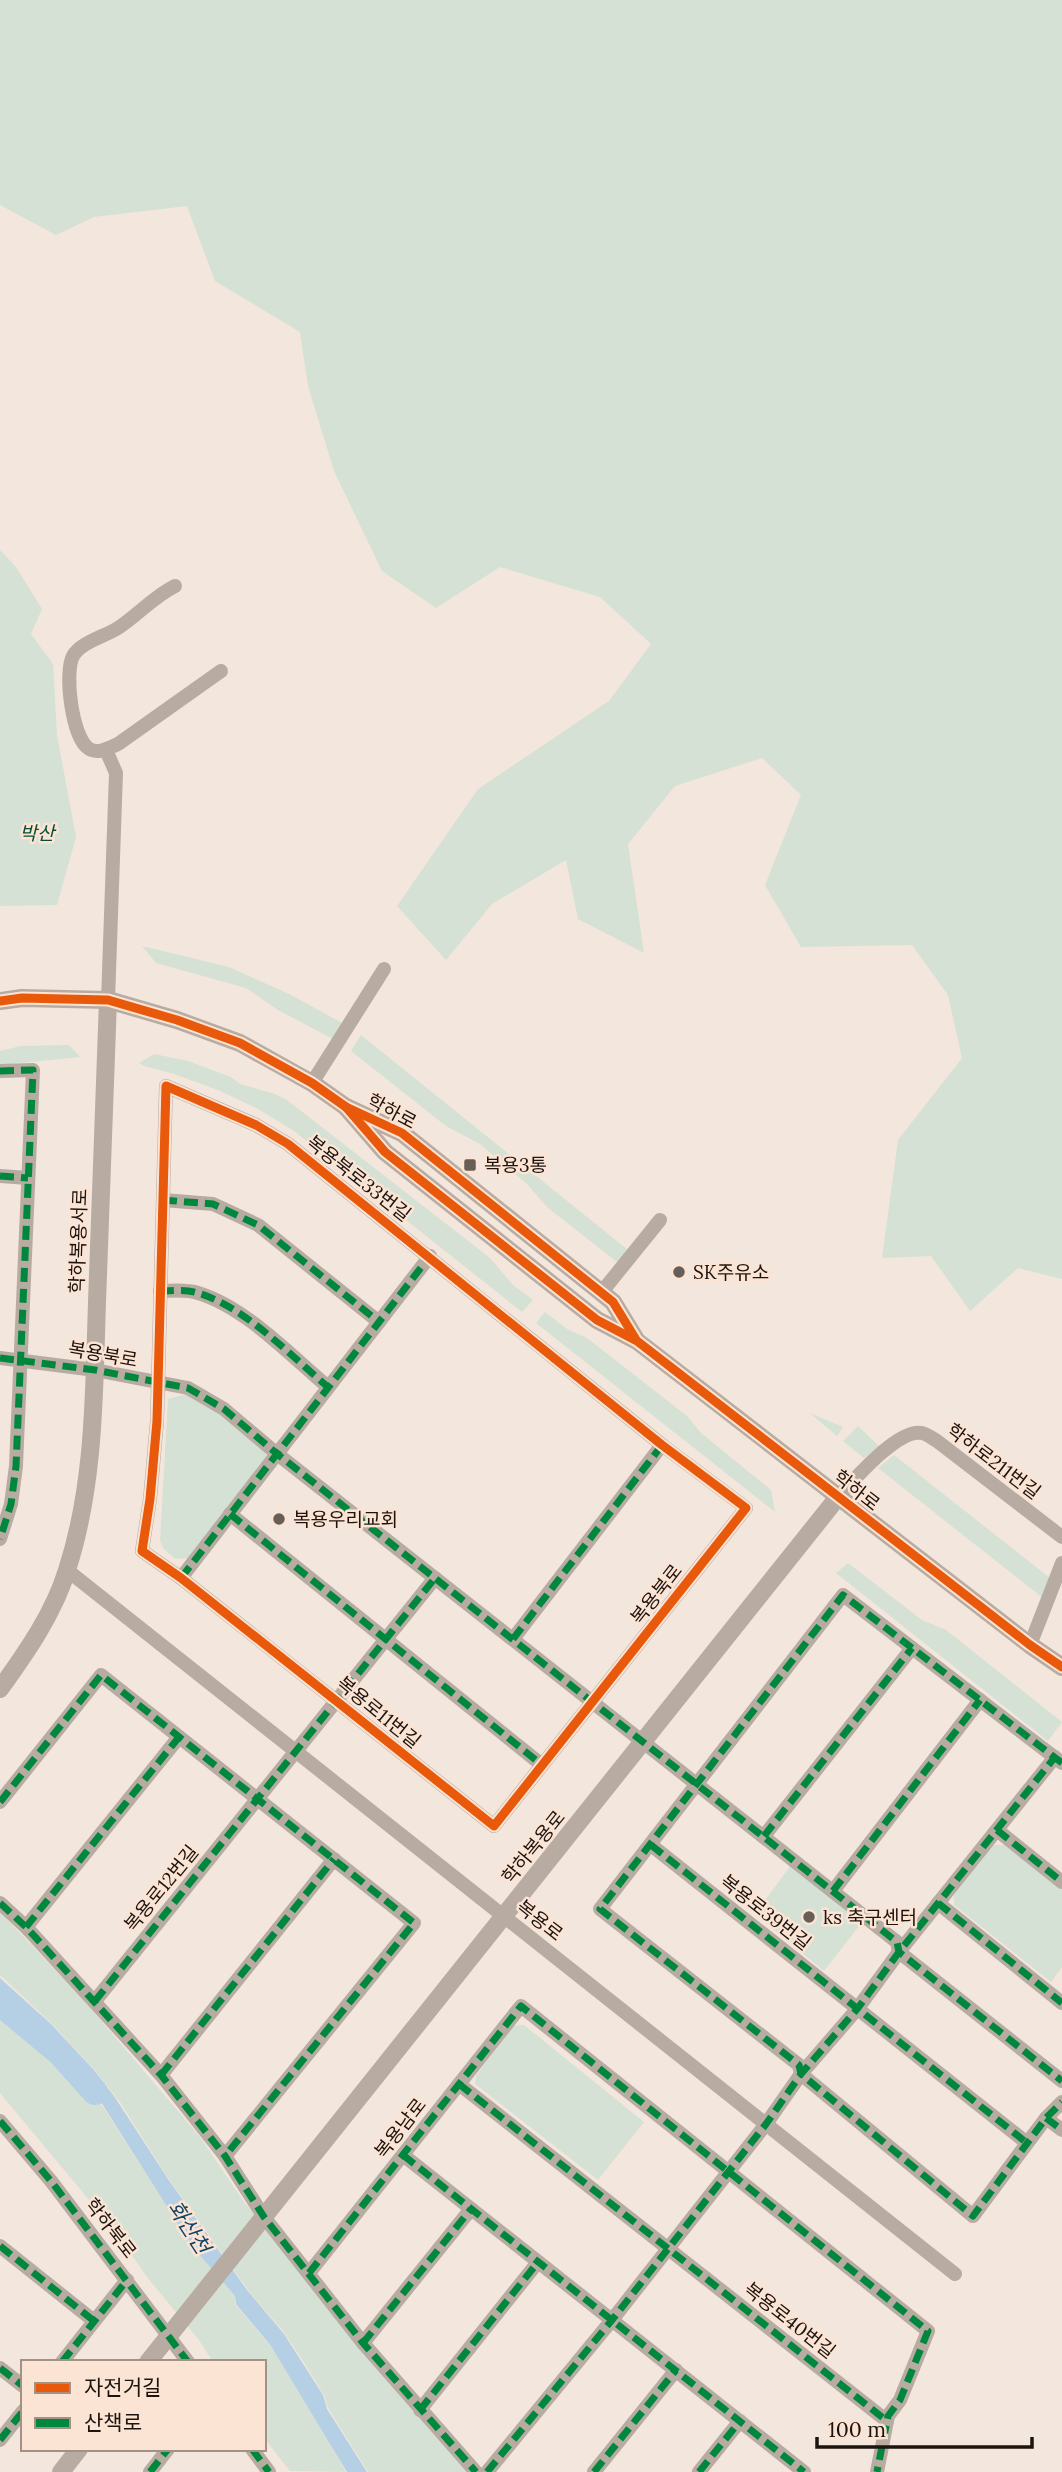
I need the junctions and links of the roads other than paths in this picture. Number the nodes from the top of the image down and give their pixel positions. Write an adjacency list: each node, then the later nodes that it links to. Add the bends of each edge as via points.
1 (174, 586): 3 (street, via 119,628 74,653 69,665 78,734 87,748)
2 (221, 671): 3 (street)
3 (106, 750): 5 (street, 학하복용서로, via 116,773)
4 (384, 969): 8 (street)
5 (108, 1000): 6 (street, 학하로); 8 (street, 학하로, via 240,1043); 21 (street, 학하복용서로)
6 (0, 1001)
7 (0, 1071): 11 (street, via 33,1070)
8 (312, 1083): 9 (street, 학하로)
9 (346, 1107): 16 (street, 학하로, via 402,1133); 18 (street, 학하로, via 385,1152 597,1320)
10 (0, 1176): 11 (street)
11 (28, 1178): 20 (street)
12 (163, 1200): 14 (street, 복용북로33번길, via 166,1086 288,1144); 15 (street, 복용북로33번길); 17 (street, via 213,1204 258,1225)
13 (660, 1220): 16 (street)
14 (430, 1256): 17 (street); 24 (street, 복용북로33번길)
15 (160, 1291): 22 (street, 복용북로33번길); 23 (street, via 195,1292 227,1306)
16 (601, 1293): 18 (street, 학하로, via 613,1302)
17 (379, 1322): 23 (street)
18 (637, 1341): 26 (street, 학하로)
19 (0, 1359): 20 (street, 복용북로)
20 (21, 1361): 21 (street, 복용북로); 30 (street, via 16,1466)
21 (95, 1370): 22 (street, 복용북로); 32 (street, 학하복용서로, via 86,1480)
22 (157, 1383): 25 (street, 복용북로, via 188,1388 224,1409); 33 (street, 복용로11번길, via 142,1551)
23 (328, 1387): 25 (street)
24 (662, 1445): 27 (street, 복용북로33번길); 36 (street)
25 (276, 1454): 28 (street); 34 (street, 복용북로)
26 (838, 1497): 29 (street, 학하로211번길, via 898,1439 922,1433); 37 (street, 학하로); 45 (street, 학하복용로)
27 (746, 1508): 43 (street, 복용북로)
28 (230, 1514): 33 (street); 35 (street)
29 (1062, 1537)
30 (0, 1539)
31 (1062, 1563): 37 (street)
32 (67, 1570): 40 (street, 학하복용서로, via 51,1609); 46 (street, 복용로)
33 (181, 1578): 41 (street, 복용로11번길)
34 (435, 1578): 35 (street, 복용로11번길); 36 (street, 복용북로)
35 (386, 1639): 41 (street, 복용로11번길); 48 (street)
36 (513, 1639): 43 (street, 복용북로)
37 (1030, 1645): 39 (street, 학하로)
38 (912, 1648): 42 (street); 49 (street, via 843,1595); 53 (street)
39 (1060, 1668)
40 (0, 1689)
41 (336, 1700): 46 (street, 복용로11번길); 48 (street, 복용로11번길, via 494,1826)
42 (980, 1700): 47 (street); 57 (street)
43 (593, 1701): 45 (street, 복용북로); 48 (street)
44 (179, 1737): 50 (street); 51 (street, via 101,1675); 61 (street)
45 (644, 1742): 49 (street, 복용북로); 60 (street, 학하복용로)
46 (295, 1751): 50 (street, 복용로12번길); 60 (street, 복용로)
47 (1058, 1760): 52 (street)
48 (542, 1765)
49 (698, 1784): 53 (street, 복용북로); 54 (street)
50 (257, 1799): 55 (street); 63 (street, 복용로12번길)
51 (0, 1802)
52 (997, 1830): 56 (street); 59 (street)
53 (764, 1836): 57 (street, 복용북로)
54 (651, 1845): 65 (street, 복용로39번길); 66 (street, via 600,1909 799,2065)
55 (334, 1859): 67 (street); 77 (street, via 414,1923)
56 (1062, 1882)
57 (833, 1891): 62 (street, 복용북로, via 897,1942)
58 (0, 1903): 61 (street)
59 (938, 1903): 62 (street); 64 (street)
60 (504, 1916): 73 (street, 복용로); 80 (street, 학하복용로)
61 (26, 1927): 63 (street)
62 (899, 1952): 65 (street); 68 (street, 복용북로)
63 (95, 2001): 67 (street)
64 (1062, 2003)
65 (858, 2008): 66 (street); 75 (street, 복용로39번길)
66 (802, 2074): 73 (street); 75 (street, via 973,2216)
67 (161, 2075): 77 (street)
68 (1062, 2081)
69 (459, 2084): 76 (street, 복용남로); 78 (street, 복용남로, via 521,2006); 82 (street, 복용로40번길)
70 (1062, 2102): 71 (street)
71 (1046, 2118): 74 (street); 75 (street)
72 (0, 2121): 86 (street, 학하북로)
73 (766, 2124): 78 (street); 85 (street, 복용로)
74 (1062, 2130)
75 (1027, 2143)
76 (403, 2155): 79 (street); 84 (street, 복용남로)
77 (225, 2156): 80 (street)
78 (729, 2172): 82 (street); 100 (street, via 928,2331)
79 (471, 2208): 83 (street); 90 (street)
80 (261, 2220): 84 (street); 89 (street, 학하복용로)
81 (0, 2246): 88 (street)
82 (668, 2249): 87 (street); 100 (street, 복용로40번길)
83 (538, 2262): 87 (street); 97 (street)
84 (309, 2273): 90 (street)
85 (955, 2274)
86 (127, 2280): 88 (street); 89 (street, 학하북로)
87 (612, 2320): 95 (street); 109 (street)
88 (94, 2321): 91 (street)
89 (174, 2330): 92 (street); 93 (street, 학하북로)
90 (363, 2343): 97 (street)
91 (64, 2360)
92 (150, 2360)
93 (187, 2360)
94 (0, 2368): 96 (street)
95 (676, 2370): 99 (street); 110 (street)
96 (21, 2384)
97 (420, 2410): 108 (street)
98 (21, 2414): 101 (street)
99 (740, 2421): 111 (street); 112 (street)
100 (887, 2421): 113 (street)
101 (0, 2440)
102 (77, 2451): 106 (street)
103 (166, 2451): 107 (street)
104 (253, 2451): 105 (street)
105 (262, 2469)
106 (61, 2472)
107 (149, 2472)
108 (475, 2472)
109 (487, 2472)
110 (594, 2472)
111 (699, 2472)
112 (804, 2472)
113 (877, 2472)

